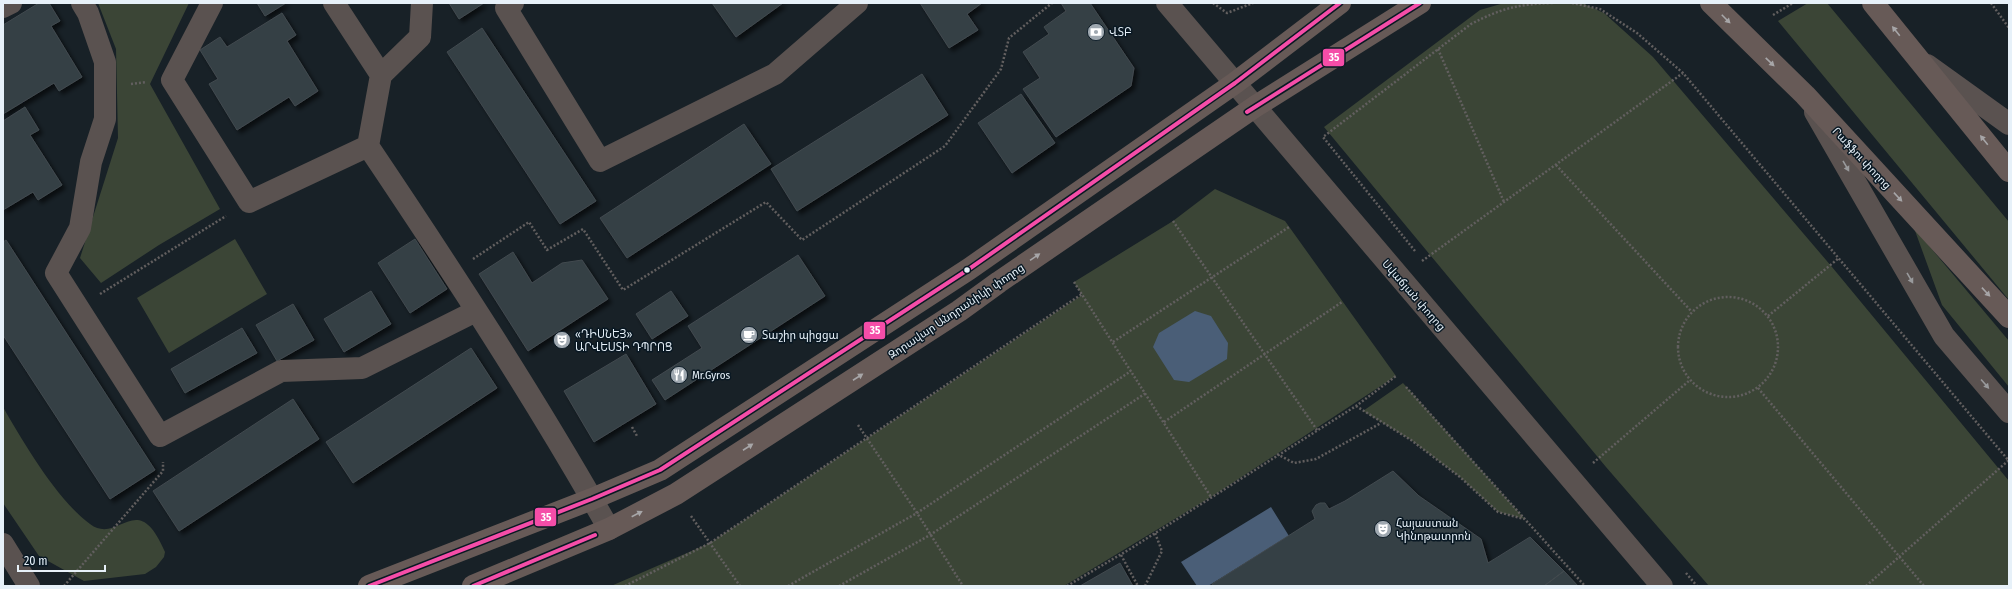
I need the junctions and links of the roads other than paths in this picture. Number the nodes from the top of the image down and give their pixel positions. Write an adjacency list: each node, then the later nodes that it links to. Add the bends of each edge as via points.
1 (11, 3): 13 (street)
2 (82, 3): 22 (street, via 105,62 105,119 91,162 80,228 56,273 160,436 280,371 362,368)
3 (212, 3): 20 (street, via 172,80 249,202)
4 (334, 3): 15 (street)
5 (422, 3): 15 (street, via 420,38)
6 (513, 3): 7 (street, via 506,8 600,161 776,74)
7 (857, 3)
8 (1167, 3): 16 (street, Սվաճյան փողոց)
9 (1340, 3): 16 (main road)
10 (1420, 3): 18 (main road, Զորավար Անդրանիկի փողոց)
11 (1711, 3): 17 (main road, Րաֆֆու փողոց, one-way to 17)
12 (1873, 3): 14 (main road, one-way to 12)
13 (3, 7)
14 (1918, 58): 19 (street); 21 (main road, one-way to 14)
15 (381, 75): 20 (street)
16 (1235, 83): 18 (street, Սվաճյան փողոց); 25 (main road, via 969,269 660,470)
17 (1805, 95): 23 (main road, Րաֆֆու փողոց, one-way to 23); 24 (street, one-way to 24, via 1944,336)
18 (1256, 106): 26 (main road, Զորավար Անդրանիկի փողոց, one-way to 18, via 676,494 952,316); 31 (street, Սվաճյան փողոց)
19 (2009, 124)
20 (368, 146): 22 (street)
21 (2009, 171)
22 (476, 311): 25 (street)
23 (2009, 317)
24 (2009, 412)
25 (592, 499): 26 (street); 29 (main road)
26 (609, 529): 30 (main road, Զորավար Անդրանիկի փողոց)
27 (3, 544): 28 (street)
28 (29, 586)
29 (369, 586)
30 (473, 586)
31 (1662, 586)

